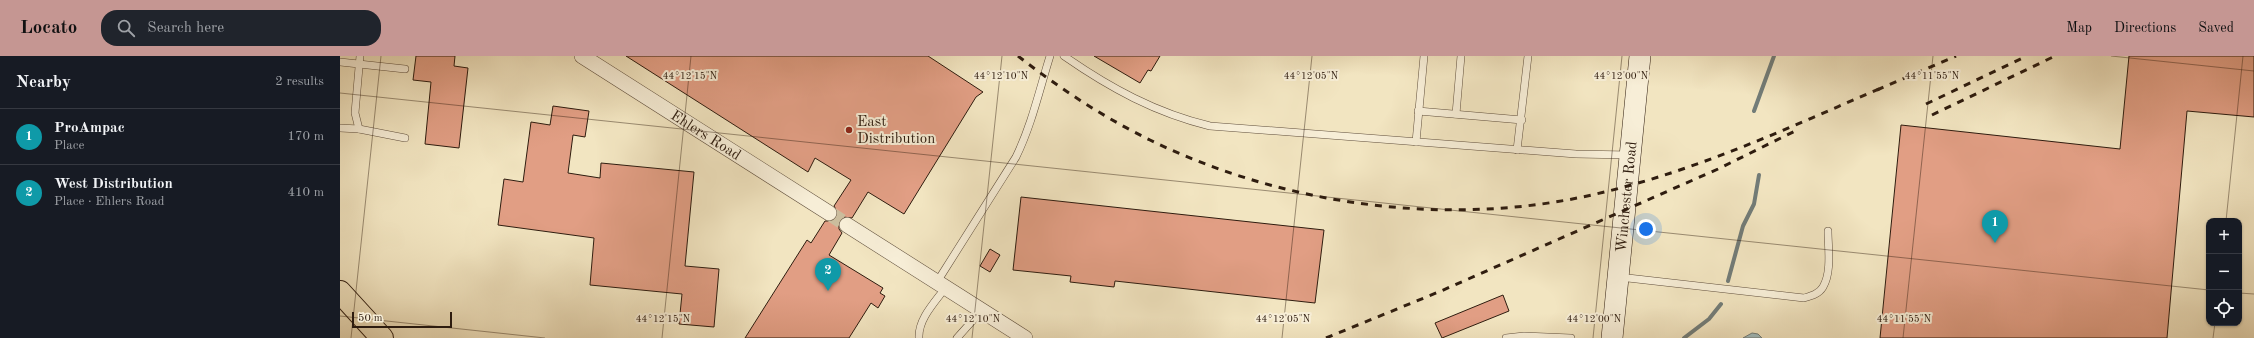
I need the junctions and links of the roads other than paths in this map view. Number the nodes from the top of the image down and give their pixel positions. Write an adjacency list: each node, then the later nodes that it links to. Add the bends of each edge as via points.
1 (360, 56): 10 (lane)
2 (582, 56): 21 (street, Ehlers Road)
3 (1050, 56): 25 (lane, via 1026,136)
4 (1064, 56): 18 (lane, via 1131,97 1156,109 1197,123 1244,130)
5 (1424, 56): 12 (lane)
6 (1461, 56): 13 (lane)
7 (1528, 56): 14 (lane)
8 (1640, 56): 20 (main road, Winchester Road)
9 (340, 62): 10 (lane)
10 (359, 64): 11 (lane); 16 (lane, via 355,112)
11 (405, 69)
12 (1418, 111): 13 (lane); 18 (lane)
13 (1456, 114): 14 (lane)
14 (1522, 120): 19 (lane)
15 (340, 128): 16 (lane)
16 (359, 129): 17 (lane)
17 (405, 138)
18 (1416, 142): 19 (lane)
19 (1517, 150): 20 (lane, via 1602,156)
20 (1631, 155): 24 (main road, Winchester Road)
21 (829, 214)
22 (847, 225): 25 (street)
23 (1828, 230): 24 (lane, via 1827,277 1823,288 1814,295 1804,298)
24 (1619, 277): 28 (main road, Winchester Road)
25 (942, 284): 27 (street); 30 (lane, via 918,330)
26 (340, 292): 29 (highway)
27 (982, 310): 31 (lane); 32 (street)
28 (1615, 337)
29 (382, 338)
30 (919, 338)
31 (957, 338)
32 (1025, 338)
33 (1506, 338): 34 (lane)
34 (1571, 338)

